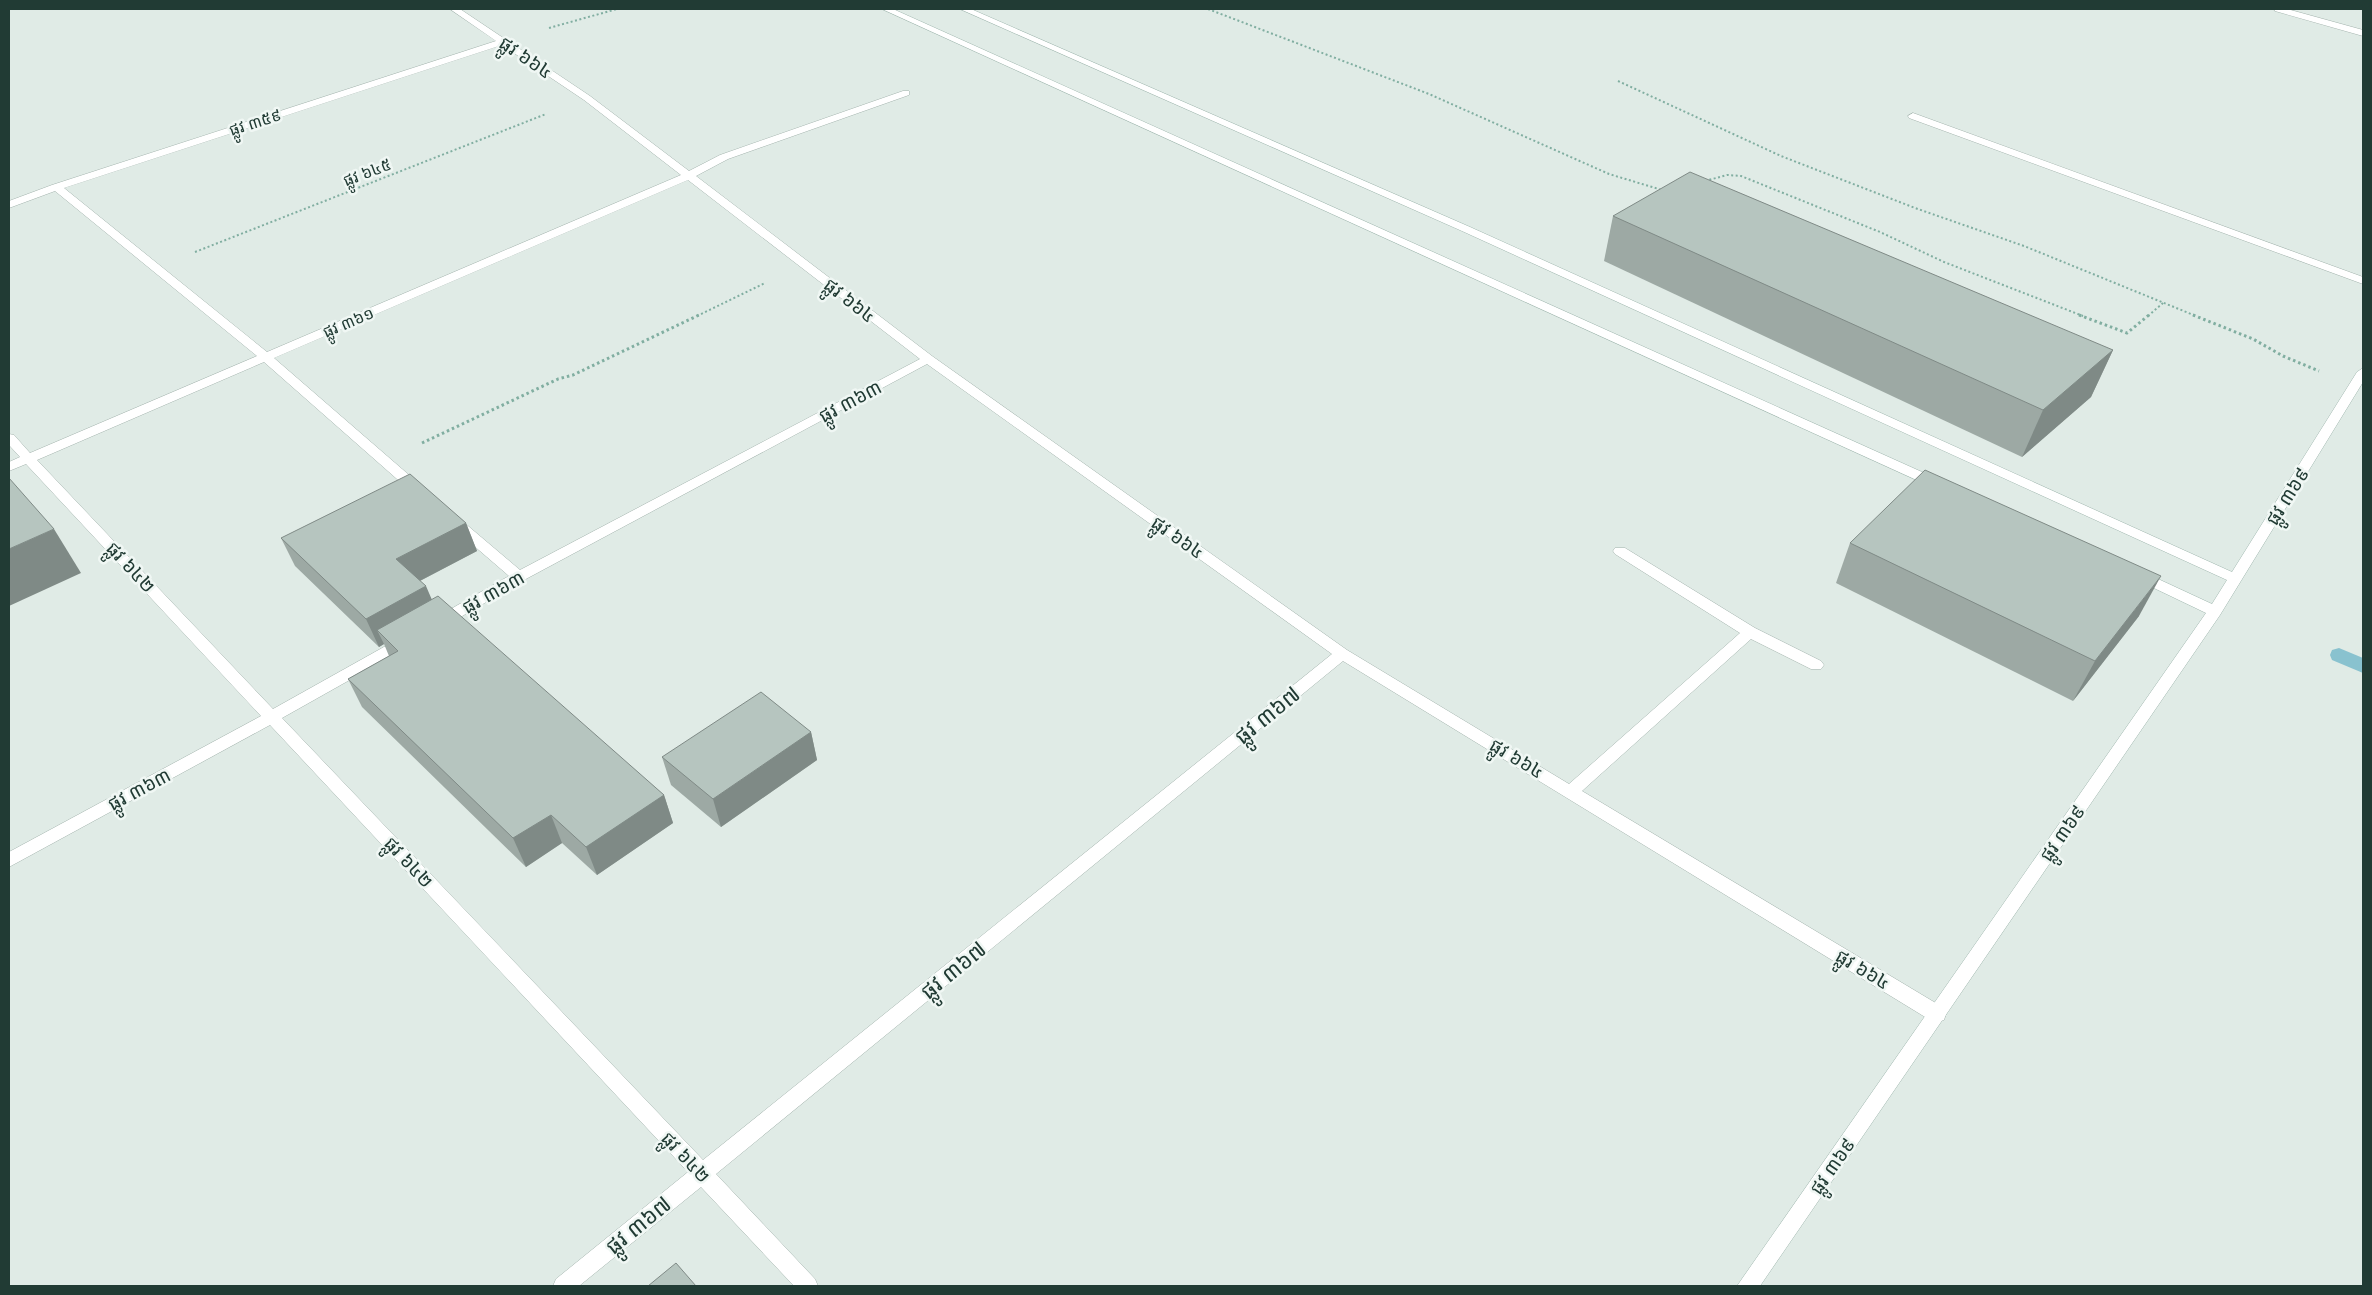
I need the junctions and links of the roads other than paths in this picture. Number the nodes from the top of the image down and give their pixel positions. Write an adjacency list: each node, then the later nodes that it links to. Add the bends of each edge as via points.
1 (454, 9): 6 (street, ផ្លូវ ៦៦៤)
2 (886, 9): 19 (street)
3 (964, 9): 25 (street, via 1475,233)
4 (2278, 9): 5 (street)
5 (2363, 33)
6 (503, 42): 9 (street, ផ្លូវ ៦៦៤, via 587,98); 10 (street, ផ្លូវ ៣៥៩)
7 (906, 93): 9 (street, ផ្លូវ ៣៦១, via 724,157)
8 (1913, 116): 12 (street)
9 (688, 176): 13 (street, ផ្លូវ ៣៦១); 14 (street, ផ្លូវ ៦៦៤)
10 (56, 187): 11 (street, ផ្លូវ ៣៥៩); 13 (street)
11 (9, 205)
12 (2363, 281)
13 (266, 357): 17 (street, ផ្លូវ ៣៦១); 20 (street)
14 (928, 359): 24 (street, ផ្លូវ ៣៦៣); 28 (street, ផ្លូវ ៦៦៤)
15 (2363, 372): 25 (street, ផ្លូវ ៣៦៩)
16 (9, 438): 17 (street, ផ្លូវ ៦៤២)
17 (28, 458): 18 (street, ផ្លូវ ៣៦១); 30 (street, ផ្លូវ ៦៤២)
18 (9, 467)
19 (1947, 489)
20 (429, 500)
21 (444, 512): 24 (street)
22 (1620, 551): 27 (street)
23 (2128, 571): 26 (street)
24 (519, 577): 30 (street, ផ្លូវ ៣៦៣)
25 (2236, 579): 26 (street, ផ្លូវ ៣៦៩)
26 (2215, 611): 33 (street, ផ្លូវ ៣៦៩)
27 (1750, 632): 29 (street); 31 (street)
28 (1342, 654): 31 (street, ផ្លូវ ៦៦៤); 34 (street, ផ្លូវ ៣៦៧)
29 (1816, 665)
30 (273, 716): 32 (street, ផ្លូវ ៣៦៣); 34 (street, ផ្លូវ ៦៤២)
31 (1572, 791): 33 (street, ផ្លូវ ៦៦៤)
32 (9, 860)
33 (1938, 1014): 37 (street, ផ្លូវ ៣៦៩)
34 (702, 1173): 35 (street, ផ្លូវ ៣៦៧); 36 (street, ផ្លូវ ៦៤២)
35 (563, 1286)
36 (808, 1286)
37 (1748, 1286)

